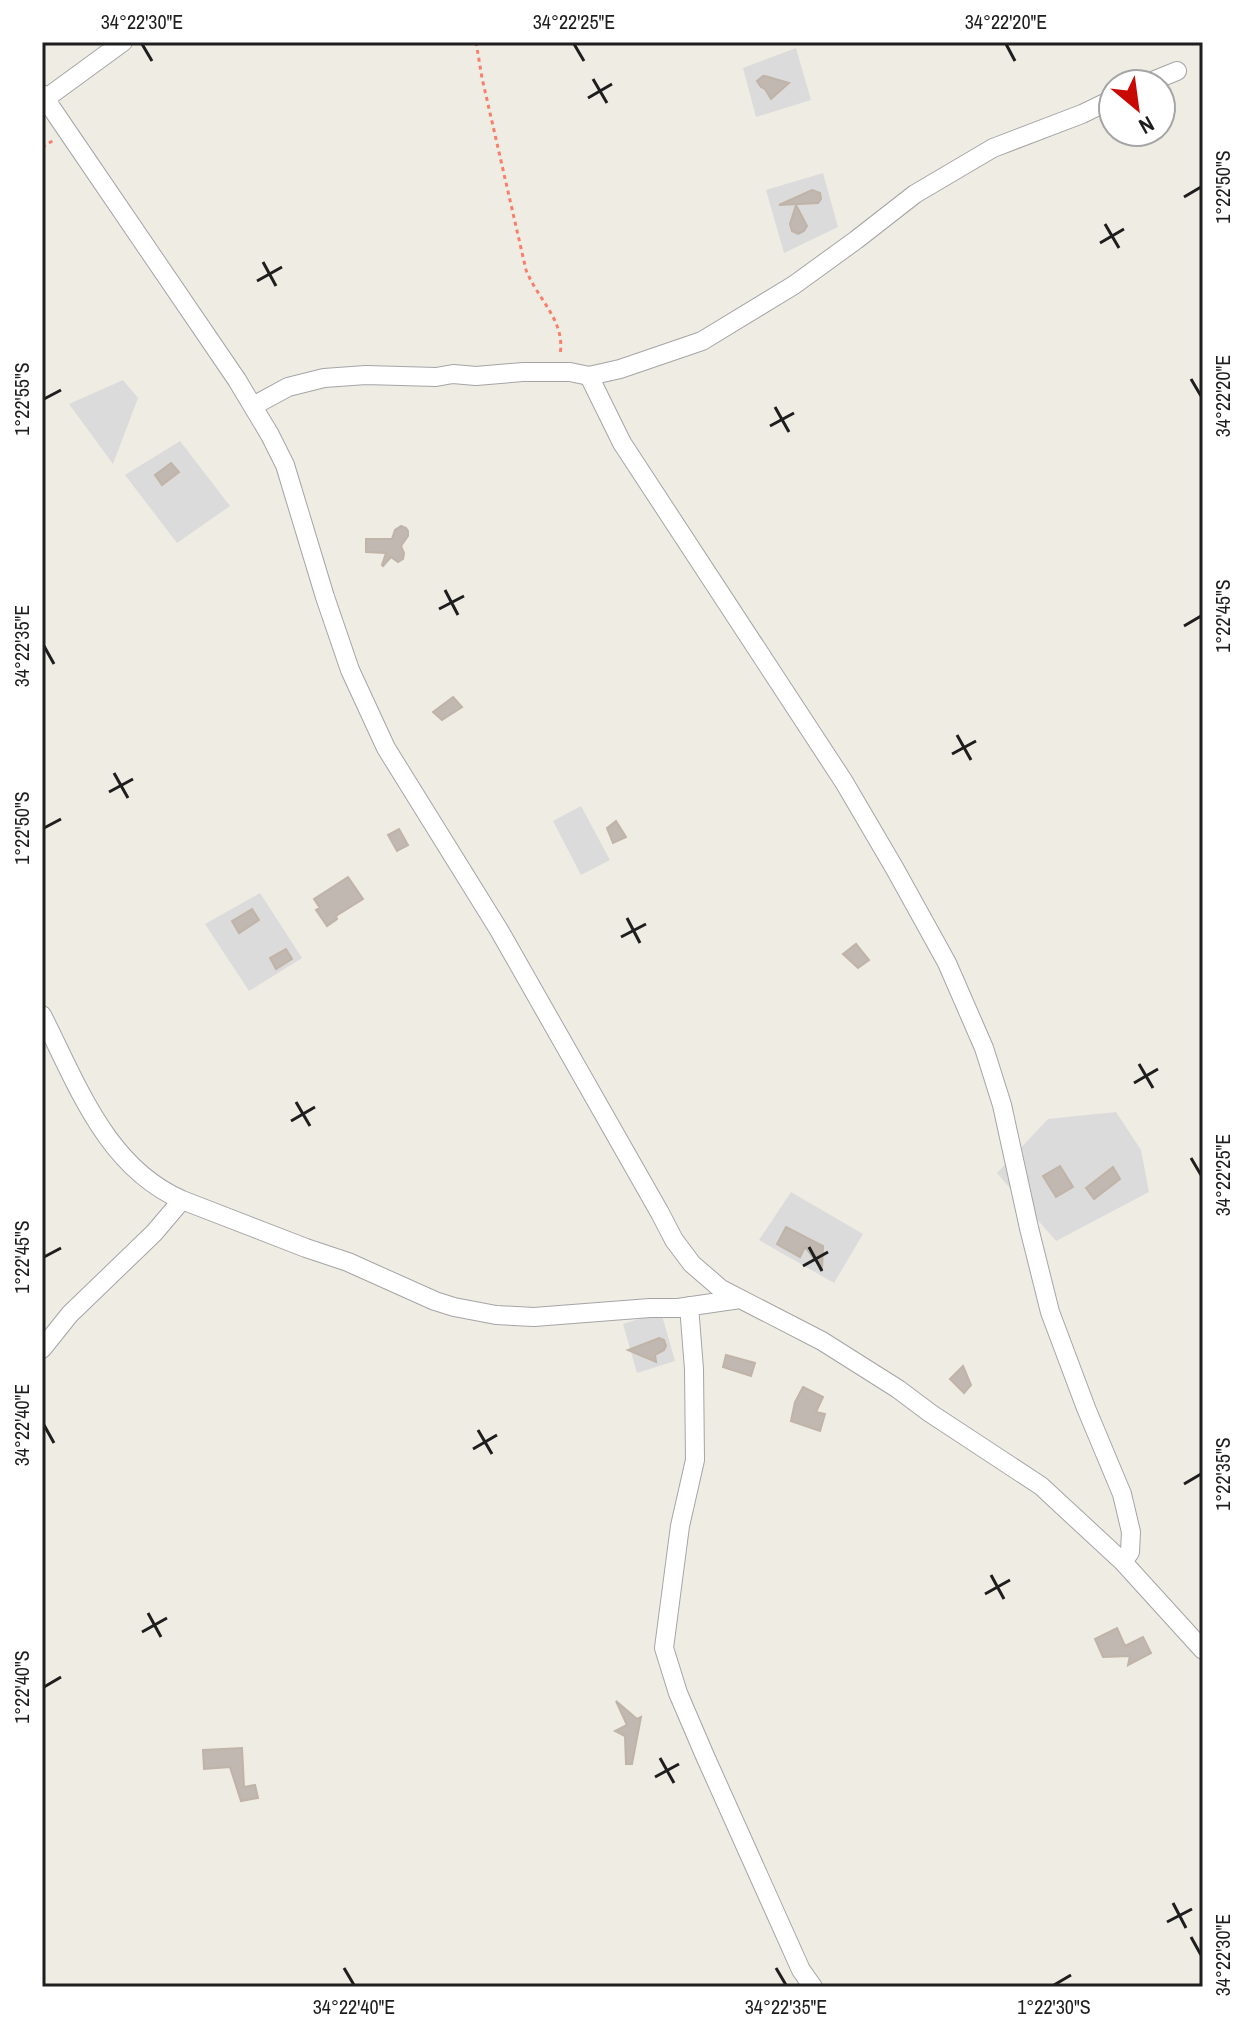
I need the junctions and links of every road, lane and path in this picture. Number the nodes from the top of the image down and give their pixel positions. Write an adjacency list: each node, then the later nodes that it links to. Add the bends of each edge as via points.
1 (123, 42): 3 (street)
2 (476, 42): 5 (path, via 526,270 559,327)
3 (44, 97): 7 (street)
4 (1097, 107): 6 (street, via 993,148 915,194 794,285 702,341)
5 (558, 372): 6 (street); 7 (street, via 324,378 288,387)
6 (589, 376): 13 (street, via 622,443 844,782 947,963 1002,1105 1050,1312 1122,1494 1131,1532 1130,1552)
7 (253, 406): 10 (street, via 285,465 350,670 386,748 499,930 674,1240 692,1264)
8 (42, 1015): 9 (street, via 96,1123 146,1180)
9 (182, 1200): 11 (street, via 454,1307 534,1317); 12 (street)
10 (740, 1299): 11 (street); 13 (street, via 822,1341 1028,1477)
11 (689, 1306): 15 (street, via 695,1460 680,1526 664,1648 705,1756)
12 (42, 1349)
13 (1123, 1562): 14 (street)
14 (1203, 1650)
15 (813, 1987)

